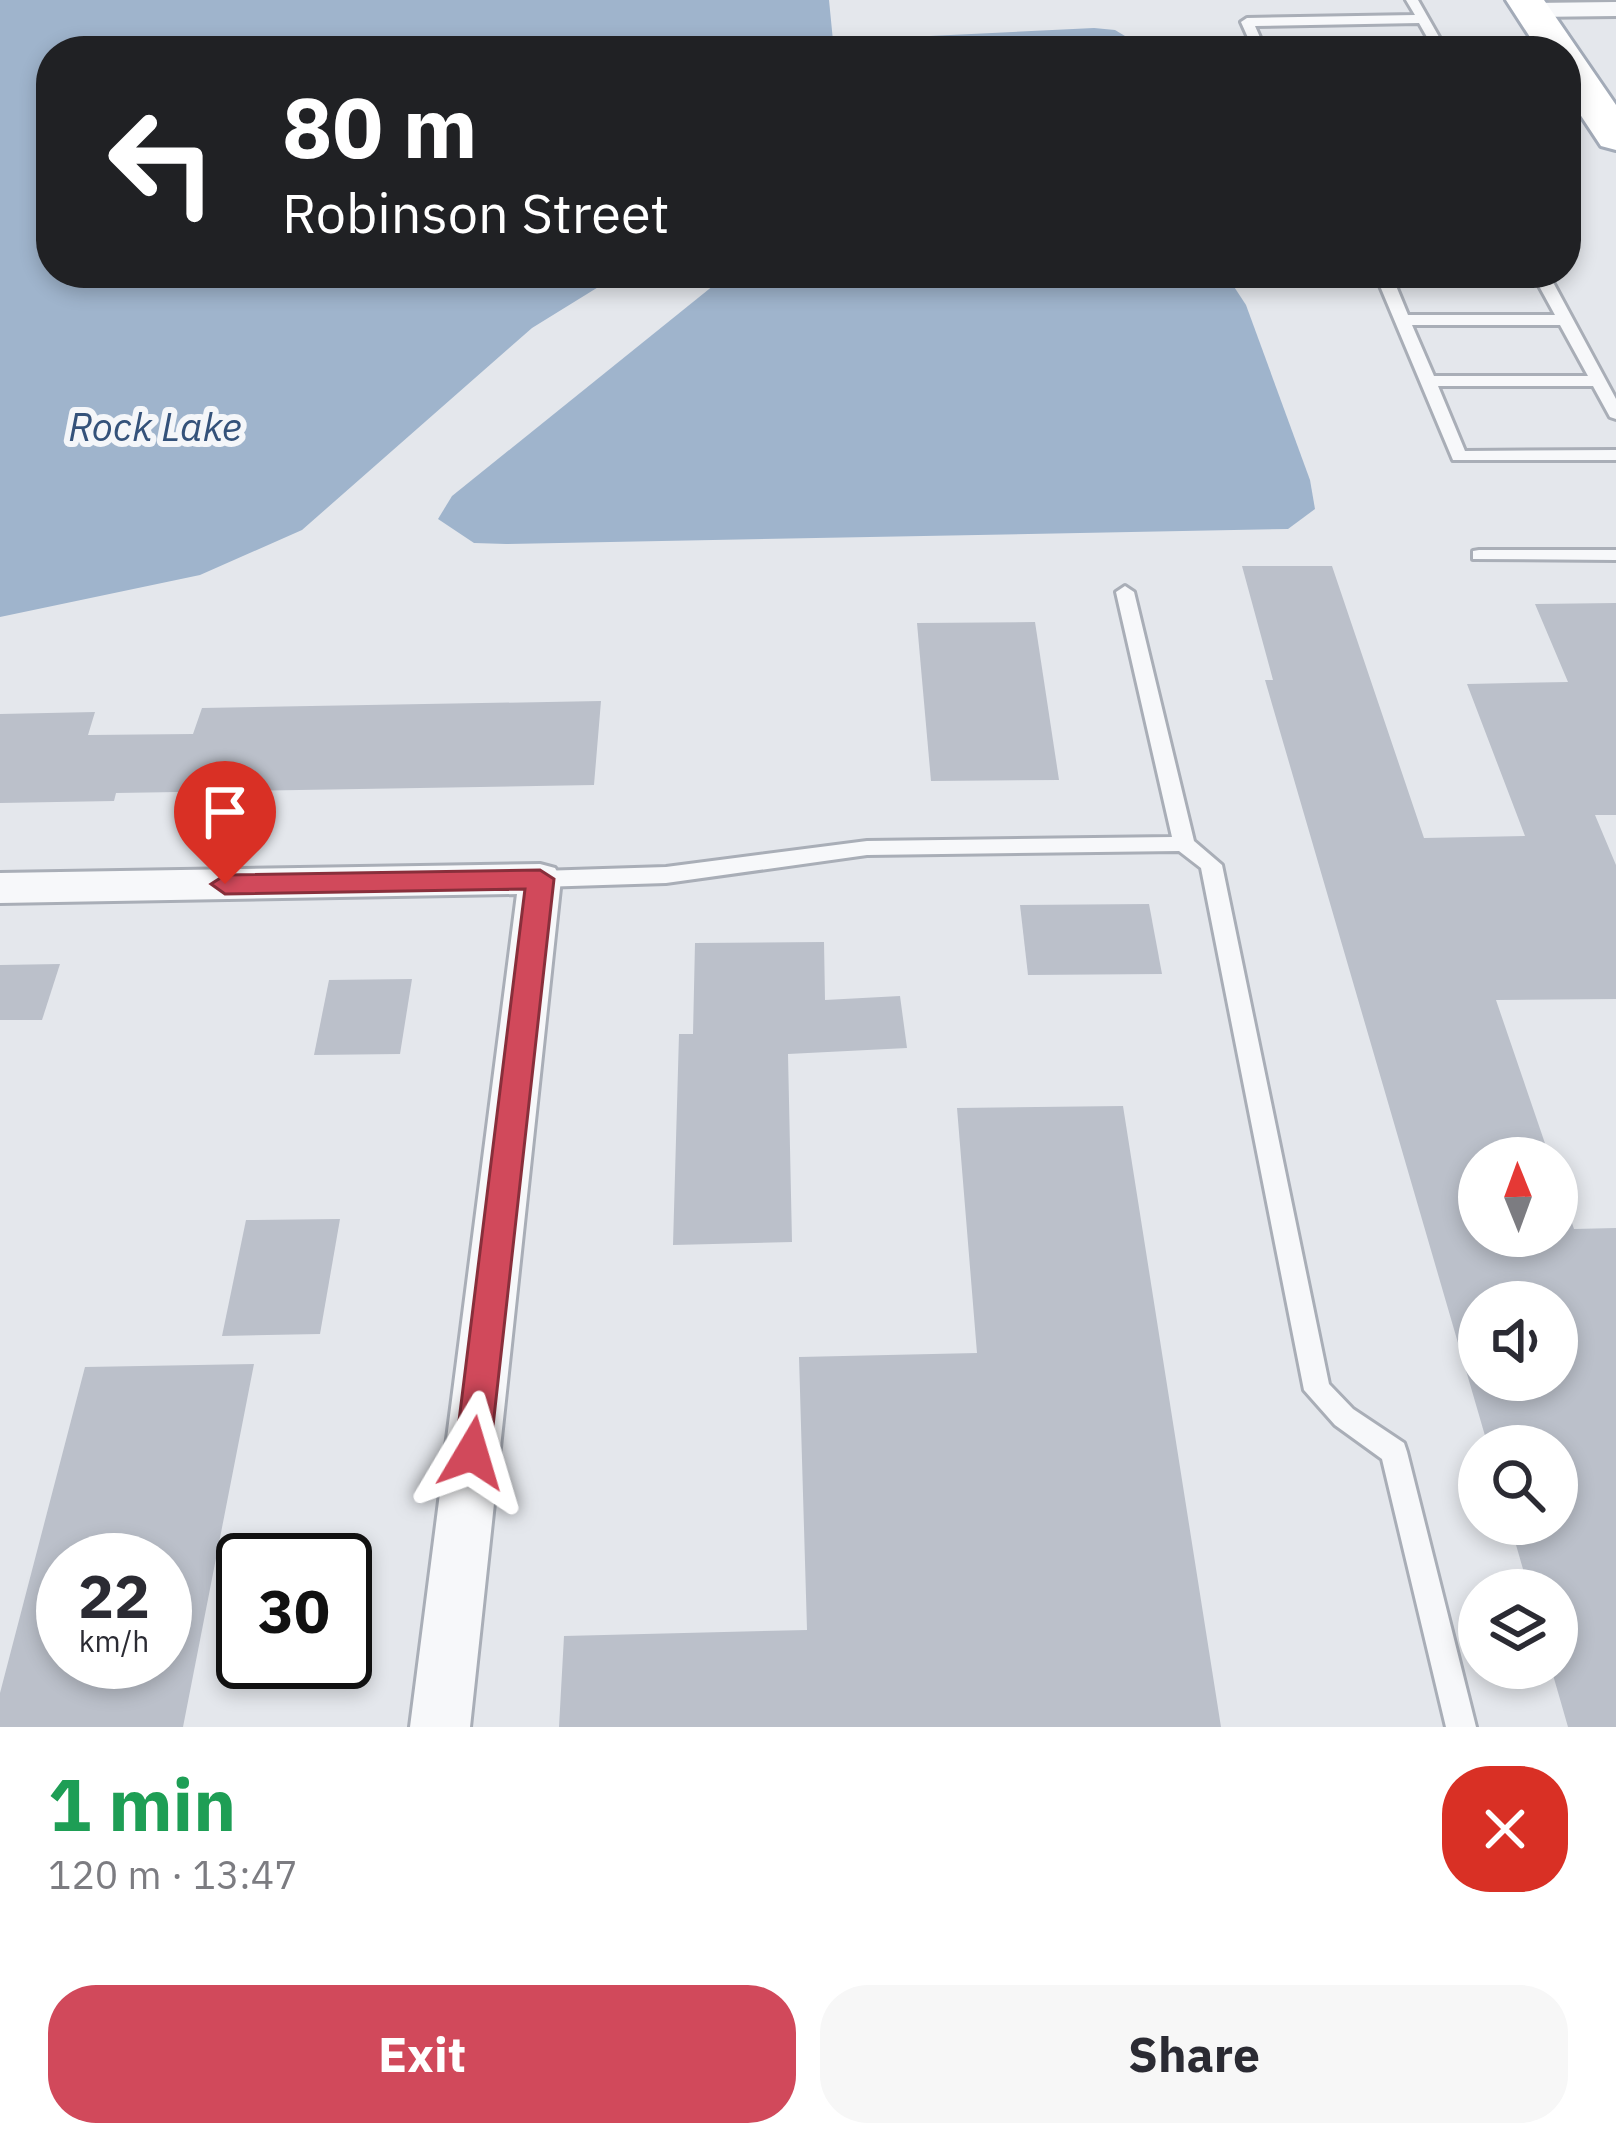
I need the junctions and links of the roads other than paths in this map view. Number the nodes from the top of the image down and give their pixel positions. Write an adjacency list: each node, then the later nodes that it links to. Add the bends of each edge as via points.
1 (1412, 0): 4 (lane)
2 (1529, 5): 3 (street); 7 (main road)
3 (1616, 9)
4 (1423, 19): 5 (lane, via 1247,22); 6 (lane)
5 (1253, 36)
6 (1433, 36)
7 (1549, 36)
8 (1581, 84): 9 (main road)
9 (1616, 136)
10 (1389, 288): 12 (lane)
11 (1548, 288): 13 (lane)
12 (1402, 320): 13 (lane); 14 (lane)
13 (1566, 320): 15 (lane)
14 (1428, 381): 15 (lane); 17 (lane, via 1459,456)
15 (1598, 381): 16 (lane)
16 (1616, 414)
17 (1616, 455)
18 (1479, 555): 19 (lane)
19 (1616, 555)
20 (1125, 592): 21 (lane)
21 (1184, 844): 22 (lane, via 867,848 666,874); 25 (lane, via 1211,865 1317,1390 1394,1452)
22 (540, 879): 23 (street); 24 (street)
23 (0, 888)
24 (440, 1727)
25 (1461, 1727)

